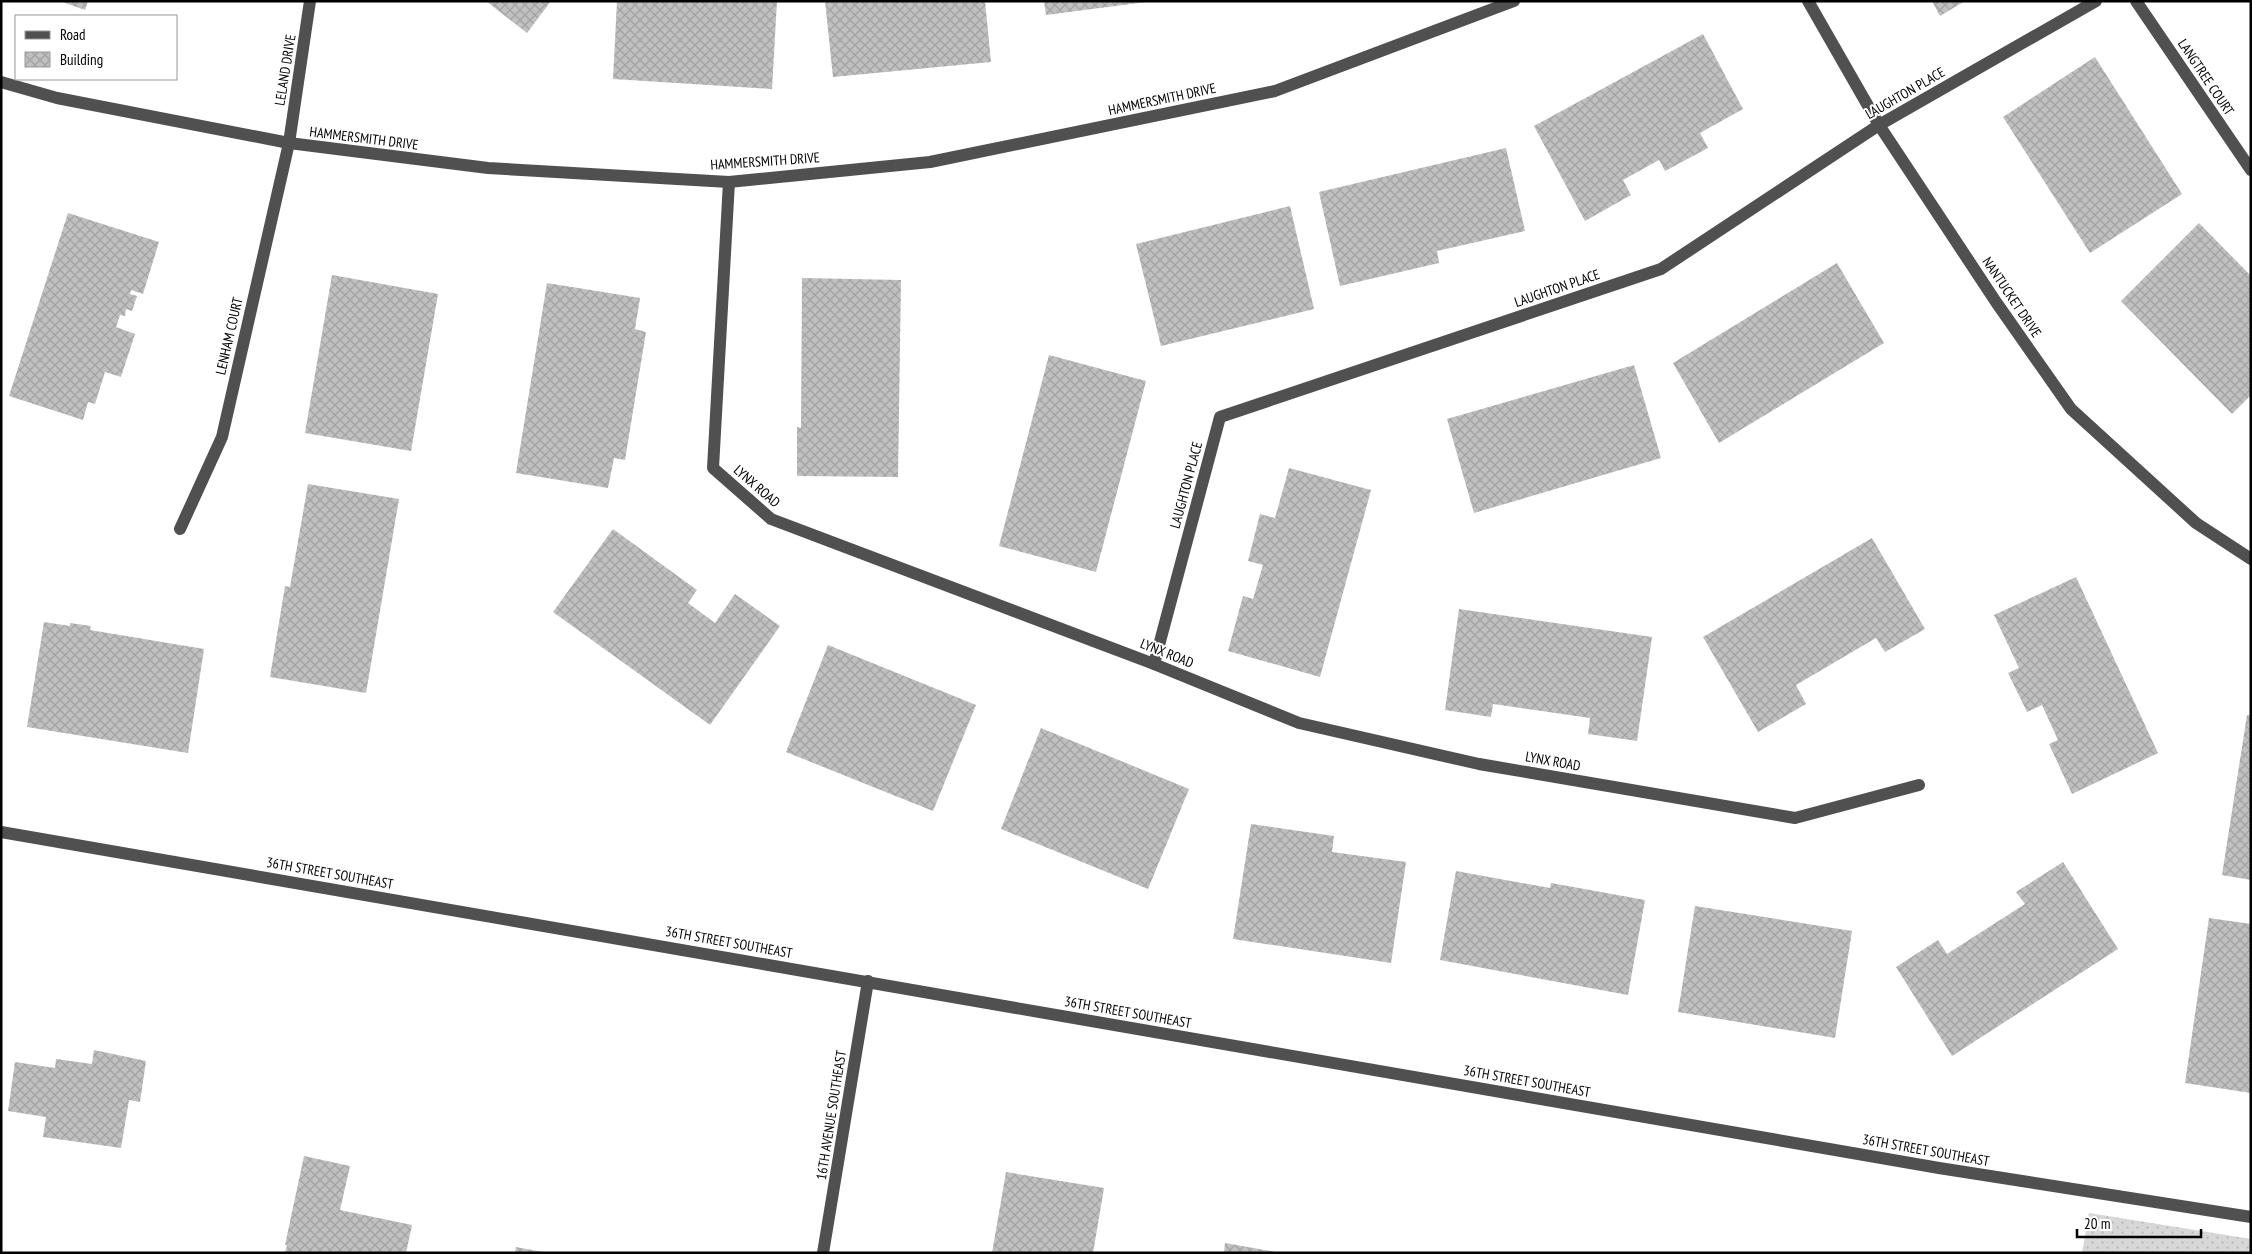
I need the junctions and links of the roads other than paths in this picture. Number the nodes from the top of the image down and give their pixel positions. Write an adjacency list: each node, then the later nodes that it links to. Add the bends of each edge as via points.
1 (310, 1): 8 (street, LELAND DRIVE)
2 (1514, 1): 10 (street, HAMMERSMITH DRIVE, via 1275,91 930,162)
3 (1808, 1): 7 (street, NANTUCKET DRIVE)
4 (2096, 1): 7 (street, LAUGHTON PLACE)
5 (2136, 1): 9 (street, LANGTREE COURT)
6 (1, 82): 8 (street, HAMMERSMITH DRIVE, via 57,98)
7 (1879, 125): 12 (street, NANTUCKET DRIVE, via 2071,409 2196,522); 13 (street, LAUGHTON PLACE, via 1661,269 1220,417)
8 (289, 144): 10 (street, HAMMERSMITH DRIVE, via 488,168); 11 (street, LENHAM COURT, via 222,437)
9 (2251, 170)
10 (729, 182): 13 (street, LYNX ROAD, via 713,468 771,519)
11 (180, 528)
12 (2251, 559)
13 (1154, 664): 14 (street, LYNX ROAD, via 1299,723 1479,764 1795,818)
14 (1919, 785)
15 (1, 832): 16 (street, 36TH STREET SOUTHEAST)
16 (868, 981): 17 (street, 36TH STREET SOUTHEAST, via 1939,1168); 18 (street, 16TH AVENUE SOUTHEAST)
17 (2251, 1217)
18 (824, 1253)

